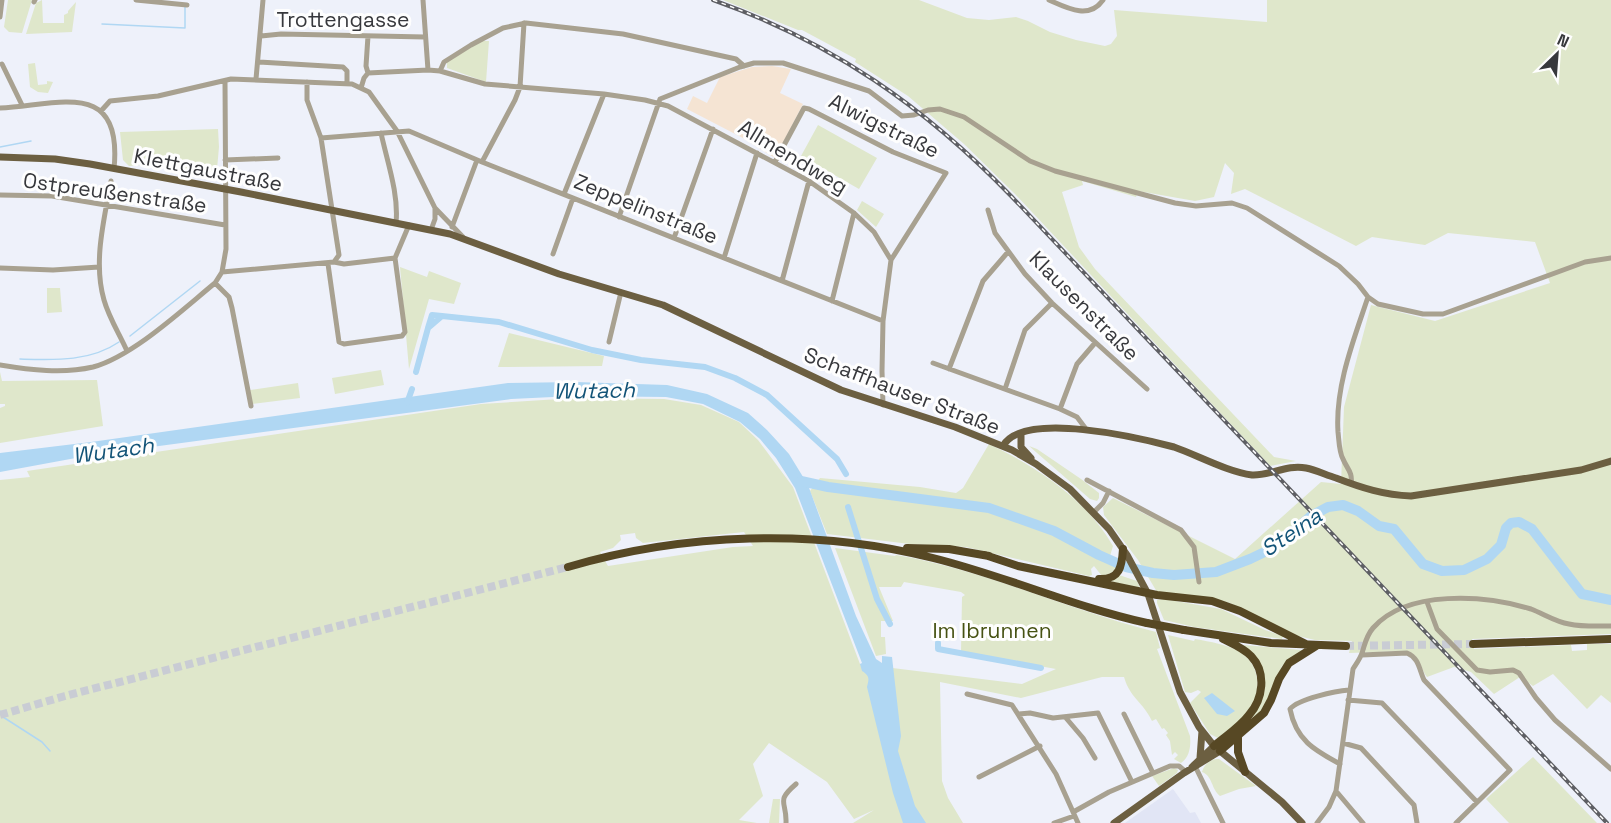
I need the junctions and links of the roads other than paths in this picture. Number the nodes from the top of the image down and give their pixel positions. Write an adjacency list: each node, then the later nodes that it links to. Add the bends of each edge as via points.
1 (2, 0): 8 (street)
2 (136, 0): 7 (street)
3 (263, 0): 10 (street)
4 (423, 0): 12 (street)
5 (1049, 0): 6 (street, via 1086,11 1097,8)
6 (1103, 0)
7 (187, 5)
8 (0, 17)
9 (524, 23): 15 (street, via 623,34 736,59); 17 (street, via 503,28 471,45 444,62); 23 (street)
10 (261, 36): 11 (street, Trottengasse); 13 (street)
11 (368, 36): 12 (street, Trottengasse); 18 (street)
12 (425, 37): 16 (street)
13 (258, 62): 19 (street); 22 (street, via 343,67)
14 (2, 64): 27 (street)
15 (744, 66): 26 (street, via 666,95); 73 (street, via 783,63 869,91 902,116 940,109 964,117 1030,161 1055,171 1175,203 1232,203 1247,208 1339,266)
16 (428, 70): 17 (street, Allmendweg); 18 (street, Allmendweg)
17 (440, 71): 23 (street, Allmendweg, via 486,84)
18 (368, 73): 24 (street)
19 (256, 79): 20 (street); 21 (street)
20 (225, 81): 29 (street, via 158,96 110,101); 37 (street)
21 (307, 82): 22 (street); 33 (street, via 307,100)
22 (347, 82): 24 (street)
23 (520, 87): 25 (street, Allmendweg); 38 (street)
24 (361, 88): 31 (street, via 369,92)
25 (604, 94): 26 (street, Allmendweg); 44 (street)
26 (658, 103): 30 (street, Allmendweg); 52 (street)
27 (22, 105): 28 (street); 29 (street, via 80,102)
28 (0, 108)
29 (101, 111): 40 (street, via 114,130)
30 (713, 129): 34 (street, Allmendweg); 58 (street)
31 (397, 131): 32 (street, Zeppelinstraße); 38 (street, Zeppelinstraße, via 409,130); 48 (street)
32 (381, 133): 33 (street, Zeppelinstraße); 53 (street, via 395,198)
33 (321, 138): 50 (street)
34 (756, 153): 39 (street, Allmendweg); 63 (street)
35 (0, 157): 40 (main road, Klettgaustraße, via 55,159)
36 (278, 158): 37 (street)
37 (225, 160): 43 (street)
38 (479, 161): 44 (street, Zeppelinstraße); 56 (street)
39 (775, 162): 42 (street, Allmendweg); 65 (street, Alwigstraße, via 804,108 946,173)
40 (114, 169): 43 (main road, Klettgaustraße)
41 (111, 181): 47 (street)
42 (809, 181): 51 (street, Allmendweg); 70 (street)
43 (225, 189): 50 (main road, Klettgaustraße); 54 (street)
44 (564, 194): 46 (street, Zeppelinstraße)
45 (0, 195): 47 (street, Ostpreußenstraße, via 52,196)
46 (573, 198): 52 (street, Zeppelinstraße); 61 (street)
47 (107, 205): 54 (street, Ostpreußenstraße); 67 (street)
48 (435, 208): 56 (street); 57 (street)
49 (988, 210): 60 (street, Klausenstraße, via 995,233)
50 (332, 211): 53 (main road, Klettgaustraße); 66 (street, via 339,255)
51 (854, 213): 65 (street, Allmendweg, via 874,232); 74 (street)
52 (619, 217): 58 (street, Zeppelinstraße)
53 (396, 223): 55 (main road, Klettgaustraße)
54 (225, 225): 69 (street)
55 (409, 225): 57 (main road, Schaffhauser Straße); 62 (street)
56 (452, 227): 59 (street)
57 (431, 230): 59 (main road, Schaffhauser Straße)
58 (674, 238): 63 (street, Zeppelinstraße)
59 (465, 239): 72 (main road, Schaffhauser Straße)
60 (1008, 252): 75 (street, Klausenstraße); 82 (street, via 983,281)
61 (553, 254)
62 (395, 258): 66 (street); 66 (street, via 405,332 402,336 344,344 339,342)
63 (724, 258): 70 (street, Zeppelinstraße)
64 (1611, 258): 73 (street, via 1585,262 1443,314 1423,314 1378,304)
65 (891, 260): 76 (street)
66 (331, 263): 69 (street)
67 (99, 267): 68 (street); 79 (street, via 104,301)
68 (0, 268)
69 (222, 272): 71 (street)
70 (782, 281): 74 (street, Zeppelinstraße)
71 (215, 283): 79 (street); 86 (street, via 229,297)
72 (621, 292): 77 (street); 85 (main road, Schaffhauser Straße, via 680,313 842,390)
73 (1368, 297): 95 (street, via 1340,397 1342,458 1352,474)
74 (832, 301): 76 (street, Zeppelinstraße)
75 (1052, 303): 78 (street, Klausenstraße); 83 (street, via 1025,330)
76 (883, 321): 85 (street)
77 (609, 342)
78 (1095, 343): 84 (street, Klausenstraße); 87 (street, via 1077,364)
79 (127, 351): 81 (street, via 93,367 38,370)
80 (933, 363): 82 (street)
81 (0, 365)
82 (949, 369): 83 (street)
83 (1005, 389): 87 (street)
84 (1147, 389)
85 (883, 405): 90 (main road, Schaffhauser Straße)
86 (251, 406)
87 (1060, 410): 88 (street, via 1077,417)
88 (1086, 429): 89 (main road); 95 (main road, via 1167,446 1242,472 1260,474 1306,468)
89 (1022, 433): 90 (main road, via 1012,435); 91 (main road); 93 (main road, via 1021,447)
90 (1003, 446): 91 (main road, Schaffhauser Straße)
91 (1012, 450): 93 (main road, Schaffhauser Straße)
92 (1611, 461): 95 (main road, via 1581,470 1412,496 1387,495)
93 (1036, 464): 97 (main road, Schaffhauser Straße)
94 (1087, 480): 96 (street)
95 (1351, 484)
96 (1109, 491): 97 (street); 102 (street, via 1181,530 1194,548)
97 (1094, 512): 99 (main road, Schaffhauser Straße)
98 (889, 549): 100 (highway, via 949,549); 101 (highway, via 801,540 701,543 621,553); 106 (highway, bridge, via 954,564 1129,619)
99 (1124, 553): 100 (highway, via 1122,567 1107,579); 103 (main road, Schaffhauser Straße)
100 (985, 555): 103 (highway, via 1018,566)
101 (568, 567)
102 (1198, 582)
103 (1148, 594): 109 (highway, via 1226,605); 119 (main road, Schaffhauser Straße, via 1180,693)
104 (1427, 602): 105 (street, via 1438,599 1503,603 1567,624); 112 (street, via 1414,602 1379,622 1366,639); 128 (street, via 1437,629 1477,670 1519,673 1555,720)
105 (1611, 626)
106 (1217, 636): 109 (highway); 123 (highway, via 1251,657 1262,682 1254,710)
107 (1611, 639): 108 (highway)
108 (1473, 644)
109 (1306, 645): 110 (highway)
110 (1318, 645): 111 (highway); 120 (highway, via 1289,663 1264,713)
111 (1346, 646)
112 (1362, 655): 113 (street, via 1353,669); 136 (street, via 1413,656 1424,680 1510,770)
113 (1349, 690): 115 (street); 126 (street, via 1290,709 1303,740)
114 (967, 694): 116 (street, via 1012,705)
115 (1348, 700): 121 (street); 136 (street, via 1382,703)
116 (1019, 714): 118 (street); 122 (street)
117 (1124, 714): 131 (street)
118 (1066, 718): 124 (street); 133 (street, via 1098,713)
119 (1202, 731): 123 (main road, Schaffhauser Straße); 125 (main road)
120 (1238, 736): 123 (highway); 130 (highway, via 1238,752)
121 (1343, 743): 126 (street); 147 (street, via 1361,748 1414,805)
122 (1040, 746): 132 (street); 137 (street)
123 (1217, 748): 125 (main road); 127 (main road); 130 (main road, Schaffhauser Straße)
124 (1095, 758)
125 (1200, 758): 127 (main road)
126 (1340, 764): 135 (street)
127 (1195, 766): 129 (main road); 143 (street)
128 (1611, 769)
129 (1186, 772): 131 (street, via 1174,765); 142 (main road)
130 (1245, 772): 144 (main road, Schaffhauser Straße)
131 (1153, 773): 133 (street)
132 (979, 777)
133 (1132, 782): 137 (street)
134 (796, 784): 139 (street, via 784,797)
135 (1336, 791): 145 (street); 146 (street)
136 (1477, 802): 138 (street)
137 (1074, 814): 140 (street); 141 (street)
138 (1463, 816): 148 (street); 149 (street)
139 (786, 823)
140 (1054, 823)
141 (1078, 823)
142 (1114, 823)
143 (1223, 823)
144 (1302, 823)
145 (1317, 823)
146 (1363, 823)
147 (1417, 823)
148 (1456, 823)
149 (1469, 823)

